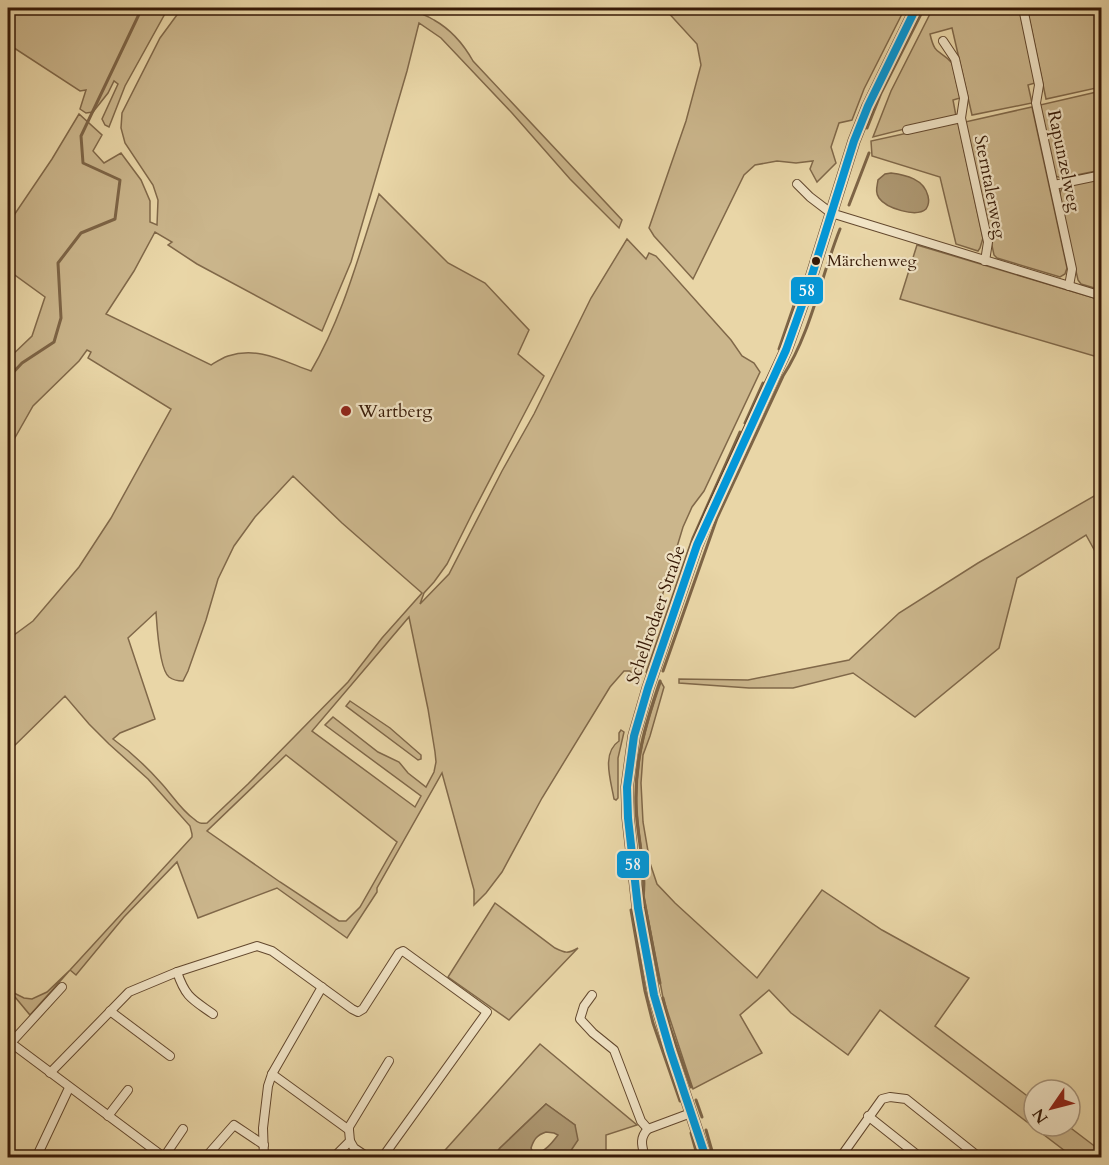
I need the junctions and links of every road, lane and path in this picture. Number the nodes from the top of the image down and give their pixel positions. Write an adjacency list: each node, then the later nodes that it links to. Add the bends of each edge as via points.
1 (916, 8): 9 (street, Schellrodaer Straße, via 868,106)
2 (1023, 8): 8 (street, Rapunzelweg, via 1039,84 1036,104)
3 (943, 41): 4 (street, Sterntalerweg, via 955,59 964,98)
4 (961, 118): 5 (street, Sterntalerweg); 10 (street, Sterntalerweg, via 988,242)
5 (907, 130)
6 (1101, 175): 8 (street)
7 (797, 184): 9 (street)
8 (1054, 185): 11 (street, Rapunzelweg, via 1071,269)
9 (831, 213): 10 (street); 26 (street, Schellrodaer Straße, via 786,350 697,545 648,688 629,762 628,818 647,959 654,995)
10 (985, 261): 11 (street)
11 (1069, 286): 12 (street)
12 (1101, 296)
13 (177, 972): 15 (street, via 257,946 272,951); 17 (street, via 129,992); 18 (street, via 188,996)
14 (62, 987): 19 (street)
15 (322, 987): 23 (street); 40 (street, via 358,1012 401,951 487,1012)
16 (592, 995): 29 (street, via 580,1019 614,1050 641,1121)
17 (110, 1011): 20 (street); 22 (street)
18 (213, 1014)
19 (9, 1045): 22 (street)
20 (170, 1056)
21 (389, 1061): 31 (street)
22 (50, 1073): 24 (street)
23 (272, 1074): 31 (street); 33 (street, via 262,1128)
24 (69, 1088): 27 (street); 35 (street)
25 (128, 1090): 27 (street)
26 (691, 1113): 29 (street); 42 (street, Schellrodaer Straße)
27 (108, 1116): 34 (street)
28 (868, 1116): 43 (street); 44 (street); 45 (street, via 882,1099 906,1099)
29 (648, 1129): 41 (street, via 642,1138)
30 (183, 1130): 34 (street)
31 (349, 1130): 32 (street)
32 (350, 1141): 38 (street); 39 (street)
33 (264, 1145): 36 (street, via 234,1125); 37 (street)
34 (164, 1157)
35 (36, 1158)
36 (205, 1158)
37 (264, 1158)
38 (333, 1158)
39 (369, 1158)
40 (382, 1158)
41 (645, 1158)
42 (706, 1158)
43 (840, 1158)
44 (921, 1158)
45 (980, 1158)

